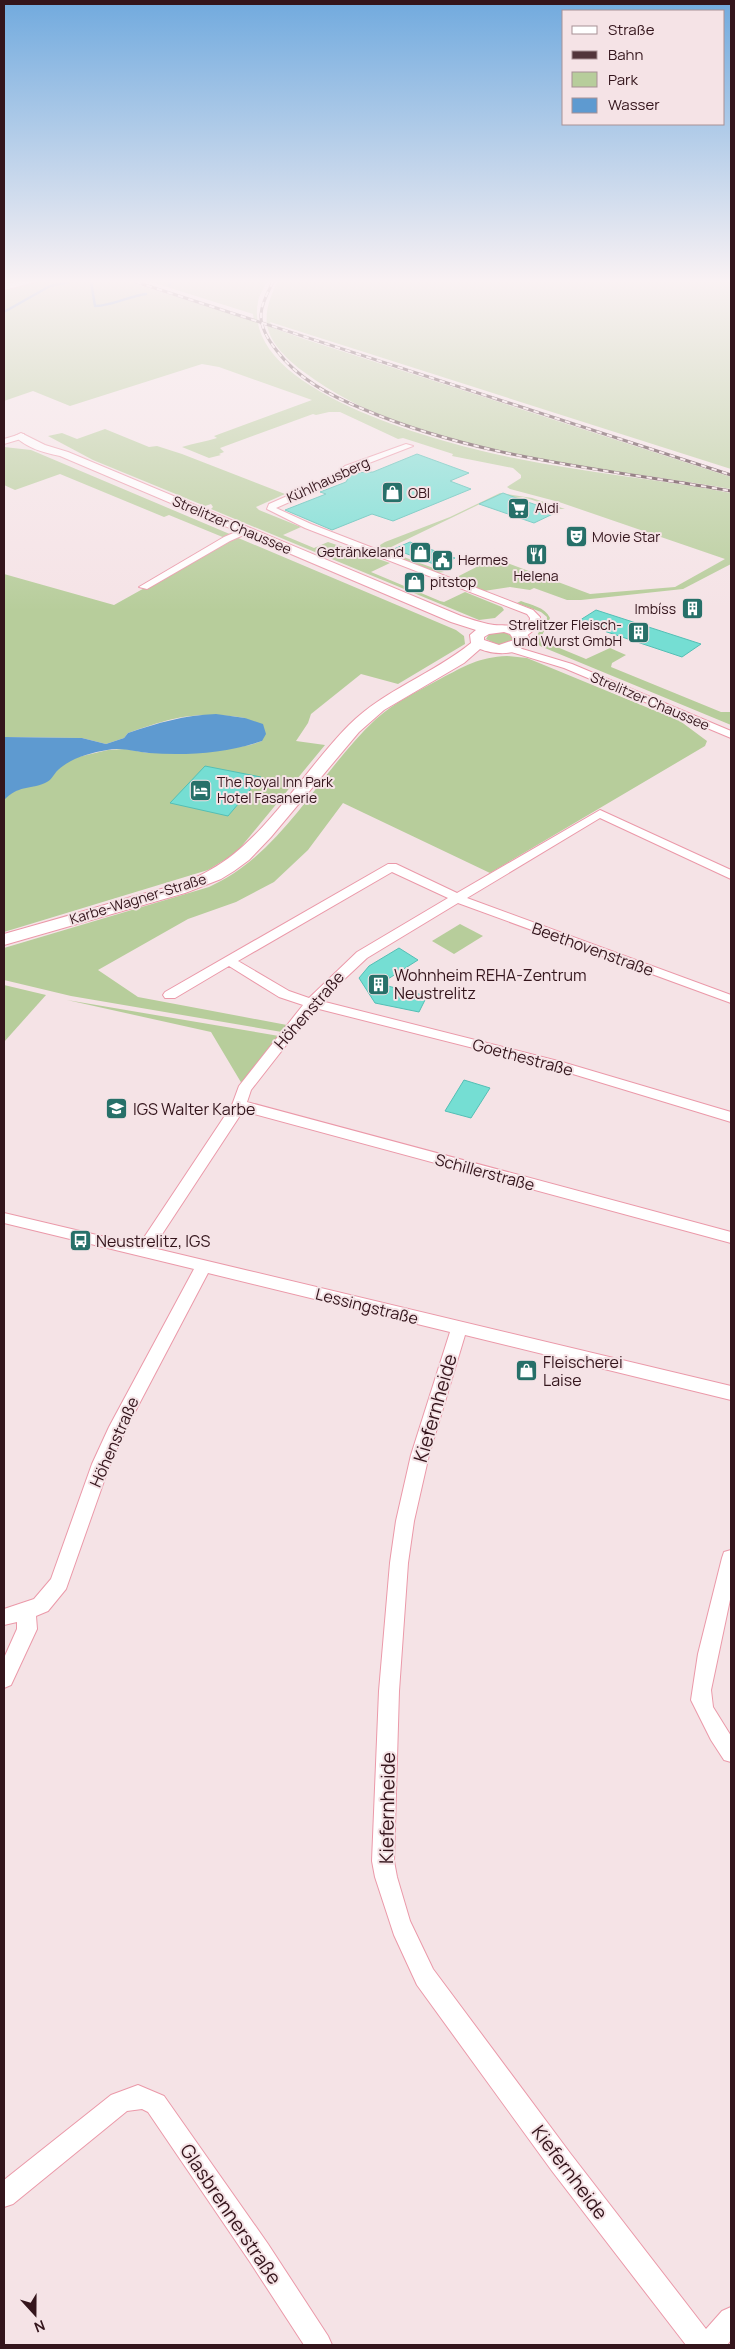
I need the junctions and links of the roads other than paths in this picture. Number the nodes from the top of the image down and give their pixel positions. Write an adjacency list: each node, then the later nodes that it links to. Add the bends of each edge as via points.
1 (4, 429): 2 (main road, Strelitzer Chaussee)
2 (21, 436): 3 (street); 5 (main road, Strelitzer Chaussee, via 34,445 64,454)
3 (4, 442)
4 (409, 446): 8 (street, Kühlhausberg, via 348,468 336,478 271,509 524,609 535,617 534,626)
5 (246, 531): 6 (street); 7 (main road, Strelitzer Chaussee, via 456,619)
6 (144, 587)
7 (482, 635): 8 (main road, Strelitzer Chaussee); 9 (main road, Strelitzer Chaussee); 10 (main road, Karbe-Wagner-Straße)
8 (515, 639): 9 (main road, Strelitzer Chaussee); 11 (street, Strelitzer Chaussee, via 568,666)
9 (493, 648): 10 (main road, Karbe-Wagner-Straße)
10 (459, 660): 14 (main road, Karbe-Wagner-Straße, via 391,699 354,729 265,833 243,856 216,875 180,889)
11 (731, 735)
12 (731, 875): 13 (street, Höhenstraße, via 600,813)
13 (454, 898): 15 (street, Beethovenstraße, via 392,867); 17 (street, Beethovenstraße); 18 (street, Höhenstraße, via 343,969)
14 (4, 940)
15 (229, 961): 16 (street); 18 (street, Goethestraße, via 284,994)
16 (170, 995)
17 (731, 999)
18 (312, 1003): 19 (street, Höhenstraße, via 244,1089); 20 (street, Goethestraße, via 557,1065)
19 (239, 1105): 22 (street, Schillerstraße); 23 (street, Höhenstraße)
20 (731, 1117)
21 (4, 1218): 23 (street, Lessingstraße)
22 (731, 1238)
23 (143, 1251): 24 (street, Lessingstraße)
24 (204, 1266): 25 (street, Lessingstraße); 28 (street, Höhenstraße, via 101,1464 59,1583 48,1599)
25 (460, 1328): 26 (street, Lessingstraße); 35 (street, Kiefernheide, via 425,1437 406,1520 399,1569 383,1861 388,1889 409,1949 425,1976)
26 (731, 1393)
27 (731, 1558): 31 (street, via 700,1698 710,1722)
28 (26, 1612): 29 (street, Höhenstraße); 30 (street, via 27,1629)
29 (4, 1617)
30 (4, 1679)
31 (731, 1753)
32 (4, 2195): 34 (street, Glasbrennerstraße, via 119,2103 133,2096 144,2096 156,2104)
33 (731, 2320): 36 (street)
34 (319, 2345)
35 (702, 2345)
36 (710, 2345)

